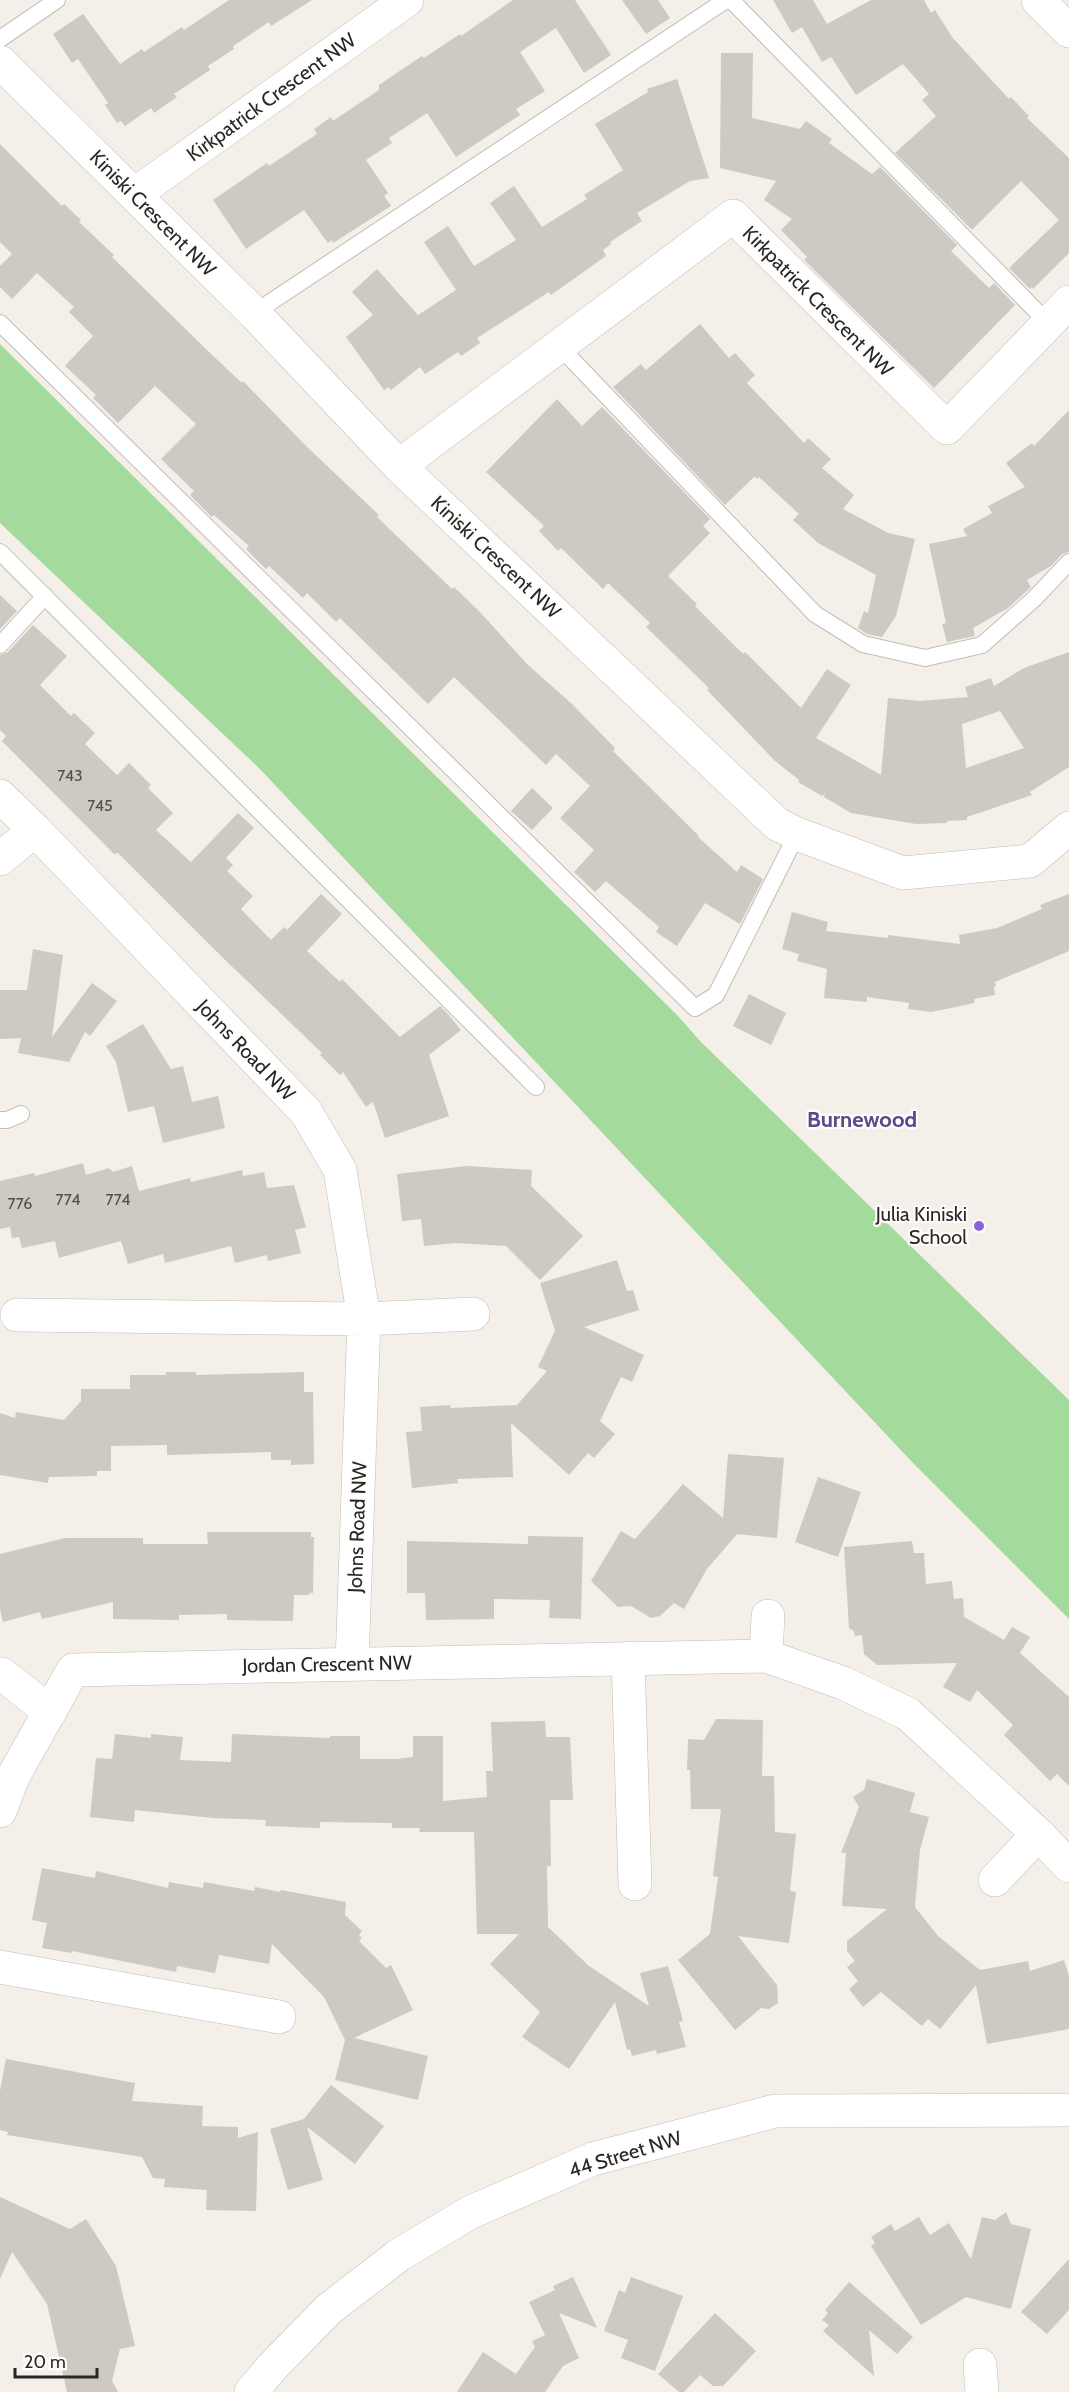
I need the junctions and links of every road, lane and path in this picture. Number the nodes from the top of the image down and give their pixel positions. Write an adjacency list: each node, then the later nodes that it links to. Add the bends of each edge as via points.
1 (57, 0): 7 (lane)
2 (407, 0): 9 (street, Kirkpatrick Crescent NW)
3 (726, 0): 11 (lane)
4 (731, 0): 10 (lane)
5 (1038, 0): 6 (street)
6 (1069, 31)
7 (0, 39)
8 (0, 62): 9 (street, Kiniski Crescent NW)
9 (135, 194): 11 (street, Kiniski Crescent NW)
10 (1058, 312): 13 (street, Kirkpatrick Crescent NW, via 947,428 733,216)
11 (254, 313): 14 (street, Kiniski Crescent NW)
12 (0, 323): 22 (lane, via 695,1008 716,995)
13 (559, 346): 14 (street, Kirkpatrick Crescent NW); 16 (lane, via 815,614 863,644 925,658 982,645)
14 (399, 466): 22 (street, Kiniski Crescent NW, via 777,824)
15 (0, 552): 17 (lane)
16 (1069, 562)
17 (45, 596): 18 (lane); 24 (lane)
18 (0, 645)
19 (0, 796): 21 (street, Johns Road NW)
20 (1069, 828): 22 (street, Kiniski Crescent NW, via 1030,861 903,873)
21 (35, 830): 23 (street); 29 (street, Johns Road NW, via 306,1112 340,1170)
22 (797, 834)
23 (0, 859)
24 (536, 1087)
25 (21, 1114): 26 (lane)
26 (0, 1120)
27 (473, 1314): 29 (street)
28 (17, 1315): 29 (street)
29 (364, 1319): 33 (street, Johns Road NW)
30 (768, 1616): 31 (street)
31 (766, 1656): 32 (street, Jordan Crescent NW); 37 (street, Jordan Crescent NW, via 843,1683 908,1714)
32 (628, 1658): 33 (street, Jordan Crescent NW); 40 (street)
33 (352, 1664): 35 (street, Jordan Crescent NW, via 73,1670)
34 (2, 1674): 35 (street)
35 (50, 1712): 36 (street, Jordan Crescent NW, via 14,1775)
36 (0, 1811)
37 (1038, 1834): 38 (street, Jordan Crescent NW); 39 (street)
38 (1069, 1866)
39 (995, 1880)
40 (635, 1884)
41 (0, 1967): 42 (street)
42 (279, 2017)
43 (1069, 2109): 44 (street, 44 Street NW, via 775,2111 593,2159 471,2212 399,2255 329,2309)
44 (251, 2392)

